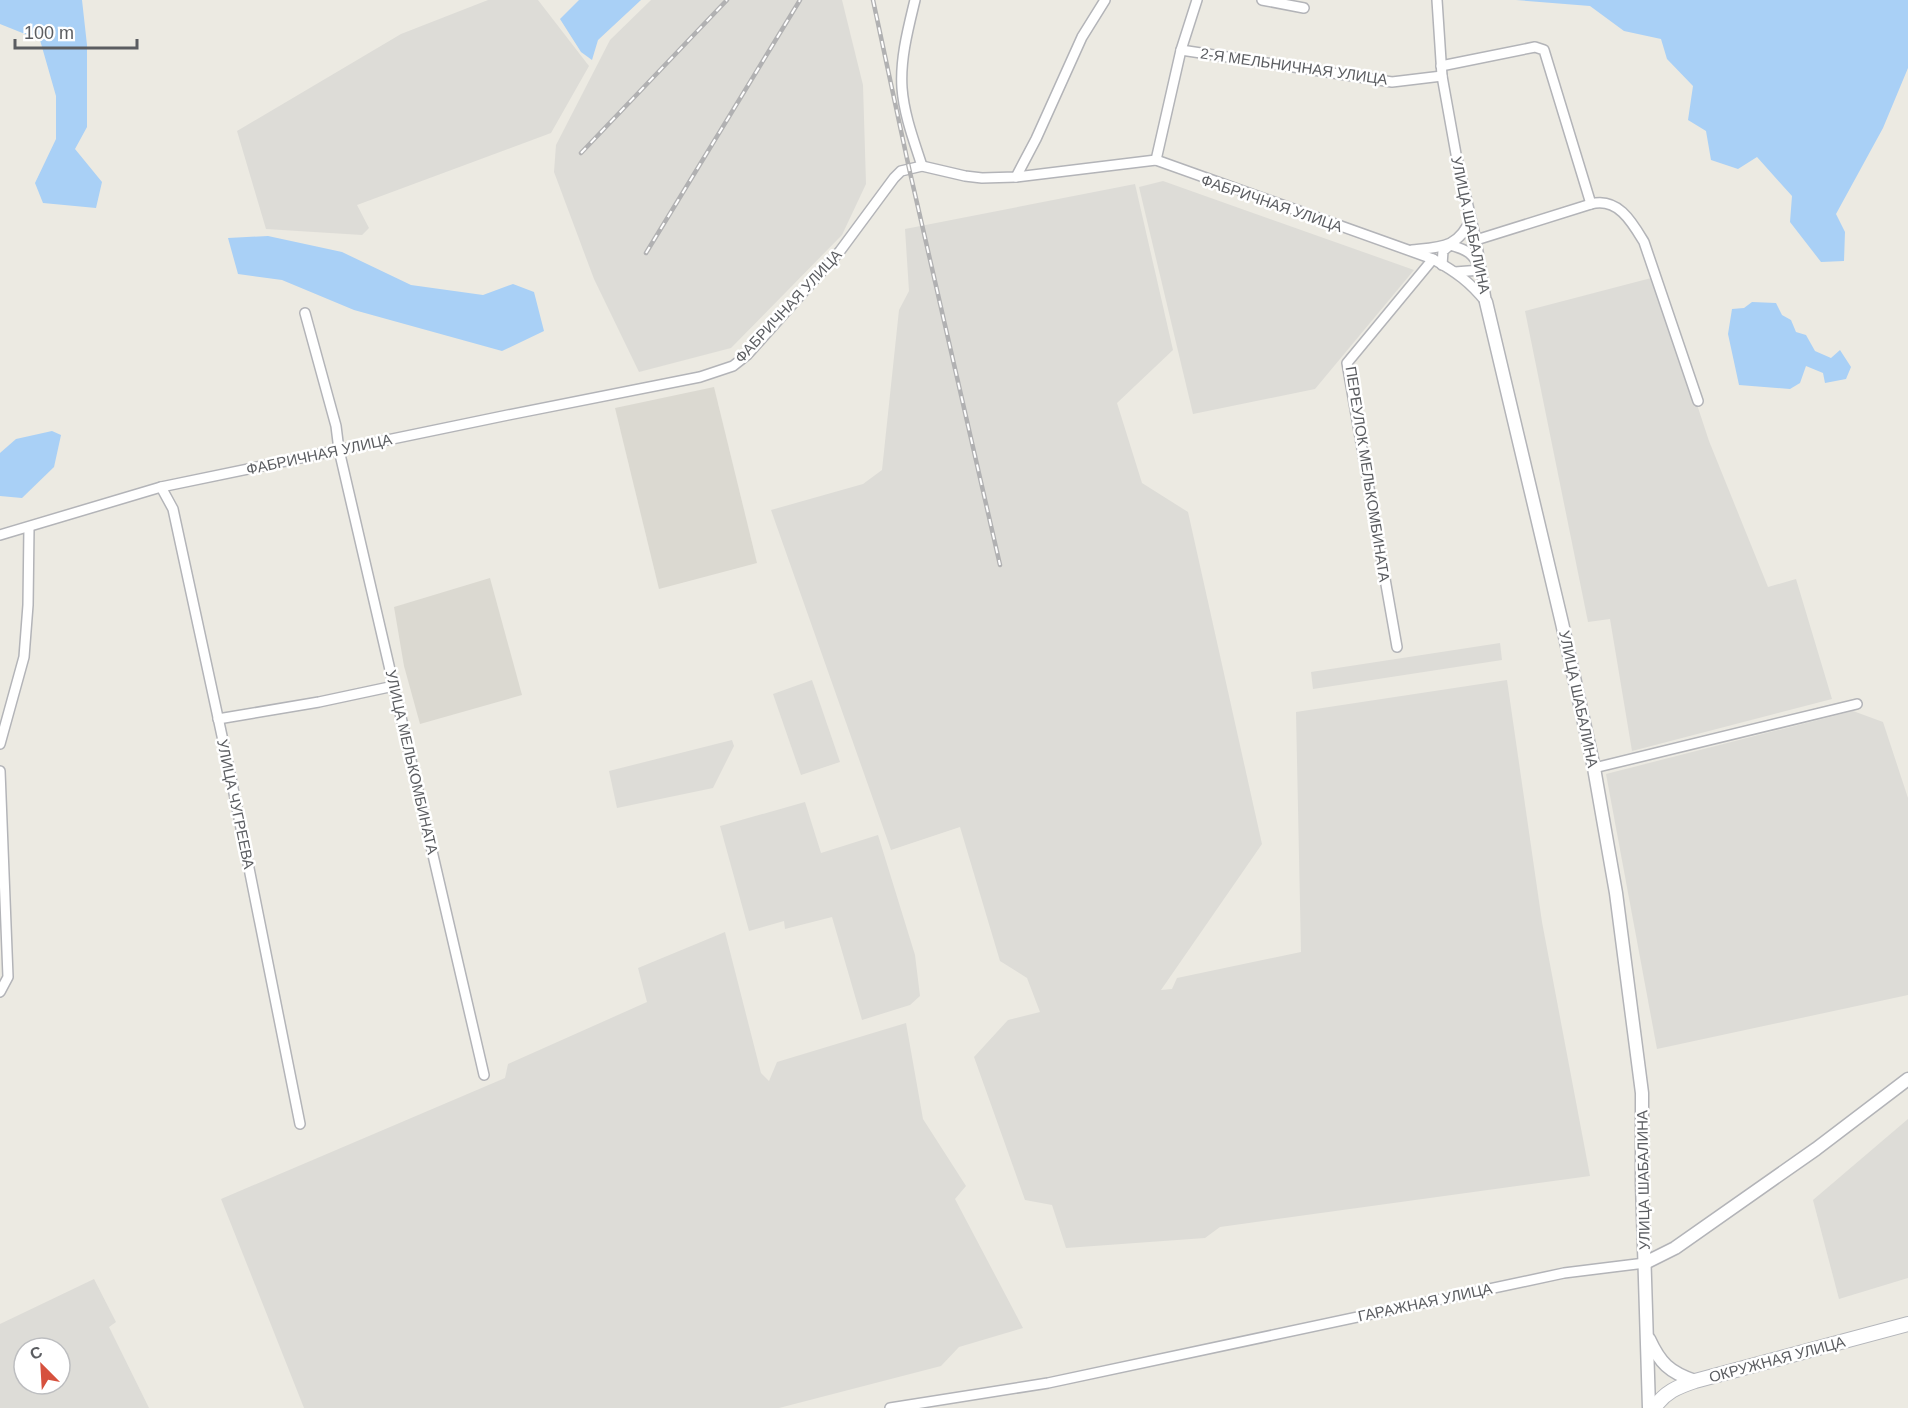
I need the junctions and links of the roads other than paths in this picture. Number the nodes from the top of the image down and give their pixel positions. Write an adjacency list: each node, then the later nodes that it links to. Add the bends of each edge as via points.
1 (915, 0): 11 (street, via 906,38 902,91)
2 (1106, 0): 12 (street, via 1082,37)
3 (1197, 0): 7 (street)
4 (1262, 0): 6 (street)
5 (1437, 0): 8 (street, УЛИЦА ШАБАЛИНА)
6 (1304, 8)
7 (1181, 50): 9 (street, 2-Я МЕЛЬНИЧНАЯ УЛИЦА, via 1392,82); 10 (street)
8 (1441, 66): 9 (street, УЛИЦА ШАБАЛИНА); 13 (street, via 1535,47 1544,50)
9 (1442, 76): 14 (street, УЛИЦА ШАБАЛИНА)
10 (1156, 160): 12 (street, ФАБРИЧНАЯ УЛИЦА); 17 (street, ФАБРИЧНАЯ УЛИЦА)
11 (922, 166): 12 (street, ФАБРИЧНАЯ УЛИЦА, via 981,178); 25 (street, ФАБРИЧНАЯ УЛИЦА, via 901,171 894,177 840,251 733,366 700,377)
12 (1016, 177)
13 (1591, 204): 15 (street); 24 (street, via 1600,201 1617,207 1644,242)
14 (1471, 217): 15 (street, УЛИЦА ШАБАЛИНА); 16 (street, via 1466,230)
15 (1476, 240): 20 (street, УЛИЦА ШАБАЛИНА)
16 (1450, 245): 17 (street); 19 (street, via 1443,251); 20 (street, via 1474,255)
17 (1407, 250): 18 (street, ФАБРИЧНАЯ УЛИЦА)
18 (1433, 259): 19 (street, ФАБРИЧНАЯ УЛИЦА); 29 (street, ПЕРЕУЛОК МЕЛЬКОМБИНАТА, via 1347,363)
19 (1443, 265): 21 (street, ФАБРИЧНАЯ УЛИЦА)
20 (1480, 270): 21 (street); 22 (street, УЛИЦА ШАБАЛИНА)
21 (1455, 272): 22 (street, ФАБРИЧНАЯ УЛИЦА, via 1472,284)
22 (1486, 302): 34 (street, УЛИЦА ШАБАЛИНА)
23 (305, 313): 25 (street, УЛИЦА МЕЛЬКОМБИНАТА)
24 (1698, 401)
25 (339, 450): 26 (street, ФАБРИЧНАЯ УЛИЦА); 30 (street, УЛИЦА МЕЛЬКОМБИНАТА)
26 (161, 487): 27 (street, ФАБРИЧНАЯ УЛИЦА); 32 (street, УЛИЦА ЧУГРЕЕВА, via 173,509)
27 (29, 527): 28 (street, ФАБРИЧНАЯ УЛИЦА); 33 (street, via 24,657)
28 (0, 536)
29 (1397, 647)
30 (394, 686): 32 (street); 37 (street, УЛИЦА МЕЛЬКОМБИНАТА)
31 (1857, 704): 34 (street)
32 (218, 719): 39 (street, УЛИЦА ЧУГРЕЕВА)
33 (0, 744)
34 (1594, 768): 40 (street, УЛИЦА ШАБАЛИНА, via 1616,893 1642,1094)
35 (0, 771): 36 (street, via 8,977)
36 (0, 992)
37 (484, 1075)
38 (1908, 1079): 40 (street, ГАРАЖНАЯ УЛИЦА, via 1684,1242)
39 (300, 1124)
40 (1645, 1263): 42 (street, УЛИЦА ШАБАЛИНА); 44 (street, ГАРАЖНАЯ УЛИЦА, via 1564,1273 1048,1383)
41 (1908, 1324): 43 (main road, ОКРУЖНАЯ УЛИЦА)
42 (1647, 1334): 43 (street, via 1663,1363); 45 (street, УЛИЦА ШАБАЛИНА)
43 (1695, 1381): 46 (main road, ОКРУЖНАЯ УЛИЦА, via 1676,1387)
44 (890, 1408)
45 (1649, 1408)
46 (1654, 1408)

